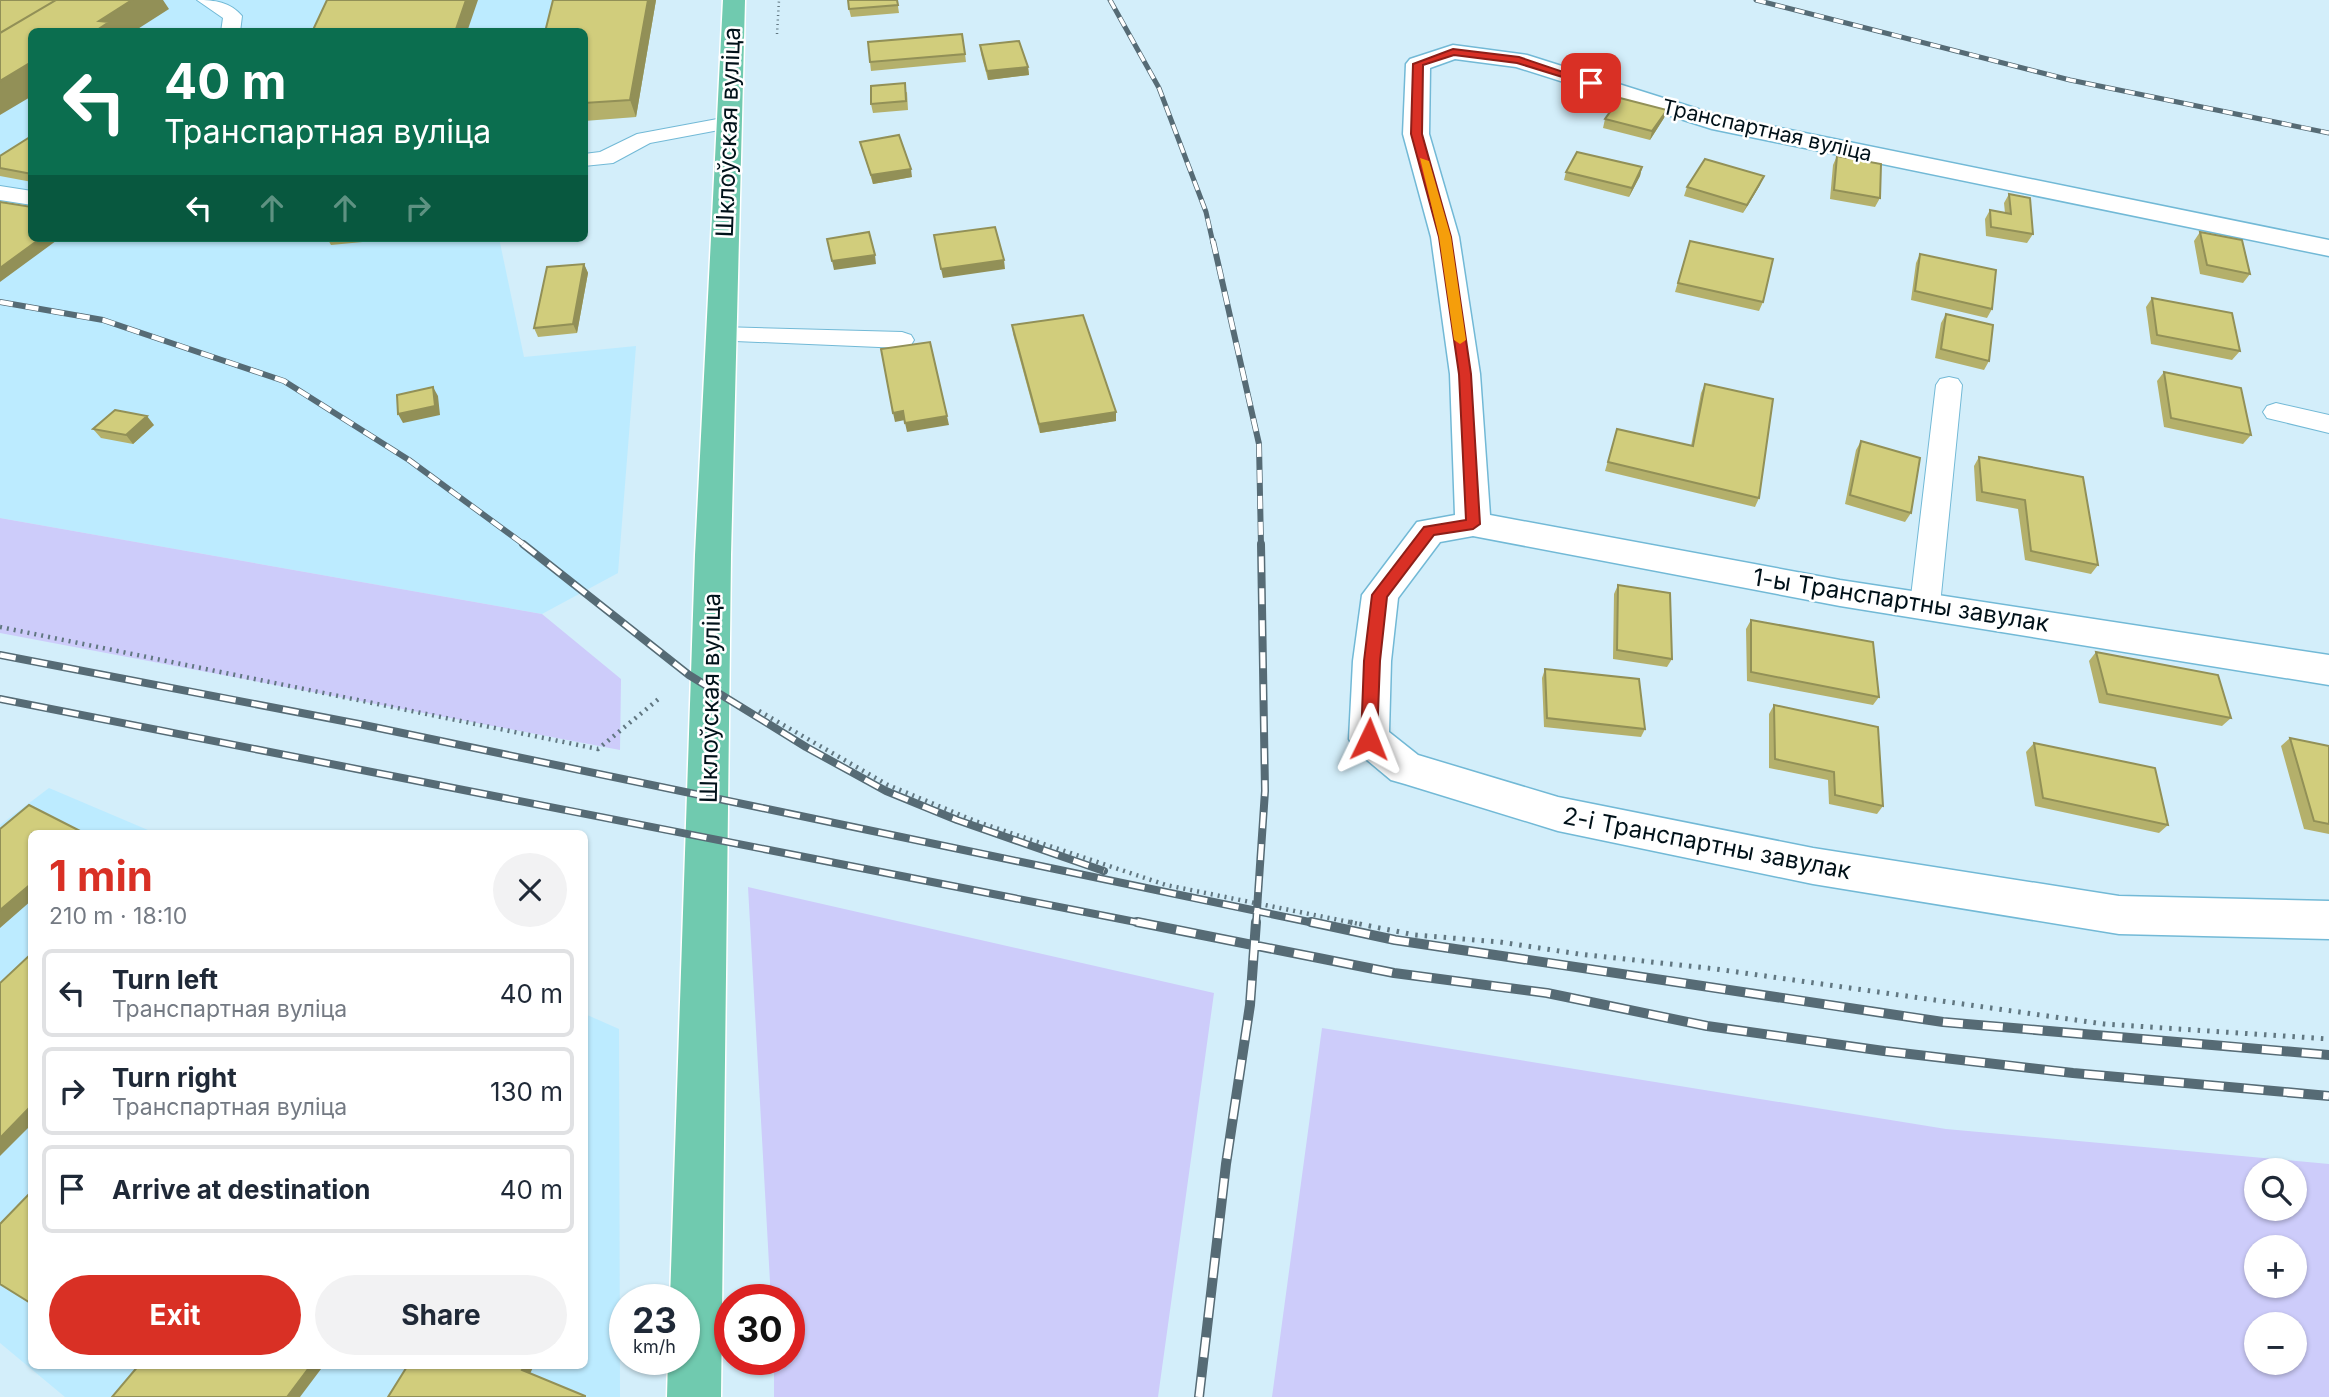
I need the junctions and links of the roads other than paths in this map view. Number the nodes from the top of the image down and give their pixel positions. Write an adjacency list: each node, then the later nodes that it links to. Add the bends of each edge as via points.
1 (206, 0): 3 (lane, via 233,16)
2 (734, 0): 4 (main road, Шклоўская вуліца)
3 (231, 28)
4 (728, 123): 5 (lane, via 644,138); 9 (main road, Шклоўская вуліца)
5 (595, 159)
6 (0, 193): 7 (lane)
7 (28, 197)
8 (2329, 248): 14 (street, Транспартная вуліца, via 1712,121 1519,60 1453,52 1418,64 1416,134 1445,237 1465,374)
9 (721, 335): 10 (lane); 18 (main road, Шклоўская вуліца, via 688,687)
10 (902, 341)
11 (1949, 385): 15 (lane)
12 (2276, 412): 13 (lane)
13 (2329, 424)
14 (1473, 524): 15 (street, 1-ы Транспартны завулак); 17 (street, 2-і Транспартны завулак, via 1429,531 1380,595 1369,739 1405,768 1558,814 1813,866 2119,915)
15 (1925, 605): 16 (street, 1-ы Транспартны завулак)
16 (2329, 670)
17 (2329, 920)
18 (694, 1397)

